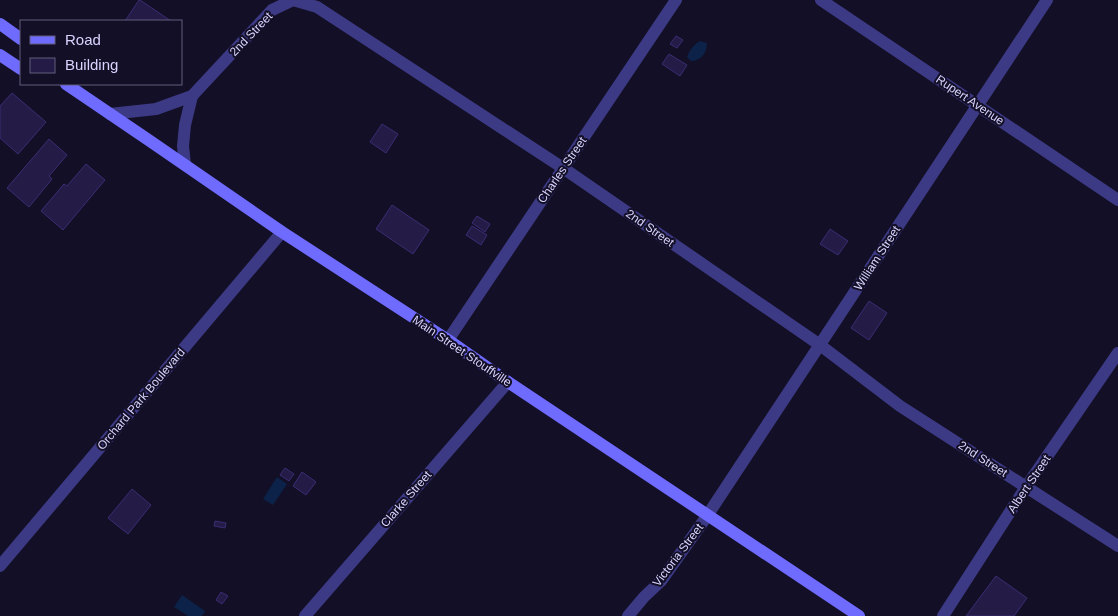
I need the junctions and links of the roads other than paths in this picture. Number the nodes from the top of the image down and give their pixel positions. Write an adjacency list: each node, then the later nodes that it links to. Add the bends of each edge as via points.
1 (676, 0): 13 (street, Charles Street)
2 (821, 0): 10 (street, Rupert Avenue)
3 (1047, 0): 10 (street, William Street)
4 (0, 24): 5 (main road)
5 (20, 38)
6 (0, 55): 7 (main road)
7 (20, 67)
8 (67, 85): 11 (main road, Main Street Stouffville)
9 (192, 96): 11 (street, 2nd Street, via 156,109); 12 (street, via 184,132); 13 (street, 2nd Street, via 272,10 293,0 317,7)
10 (977, 105): 14 (street, Rupert Avenue); 17 (street, William Street)
11 (110, 114): 12 (main road, Main Street Stouffville)
12 (185, 165): 15 (main road, Main Street Stouffville)
13 (563, 168): 16 (street, Charles Street); 17 (street, 2nd Street)
14 (1118, 200)
15 (282, 232): 16 (main road, Main Street Stouffville); 23 (street, Orchard Park Boulevard)
16 (448, 340): 19 (main road, Main Street Stouffville)
17 (820, 345): 20 (street, 2nd Street, via 900,406); 21 (street, William Street)
18 (1118, 353): 20 (street, Albert Street)
19 (508, 382): 21 (main road, Main Street Stouffville); 24 (street, Clarke Street)
20 (1026, 487): 22 (street, 2nd Street); 27 (street, Albert Street)
21 (707, 516): 25 (street, Victoria Street, via 661,581); 26 (main road, Main Street Stouffville)
22 (1118, 546)
23 (0, 566)
24 (305, 616)
25 (628, 616)
26 (860, 616)
27 (943, 616)

